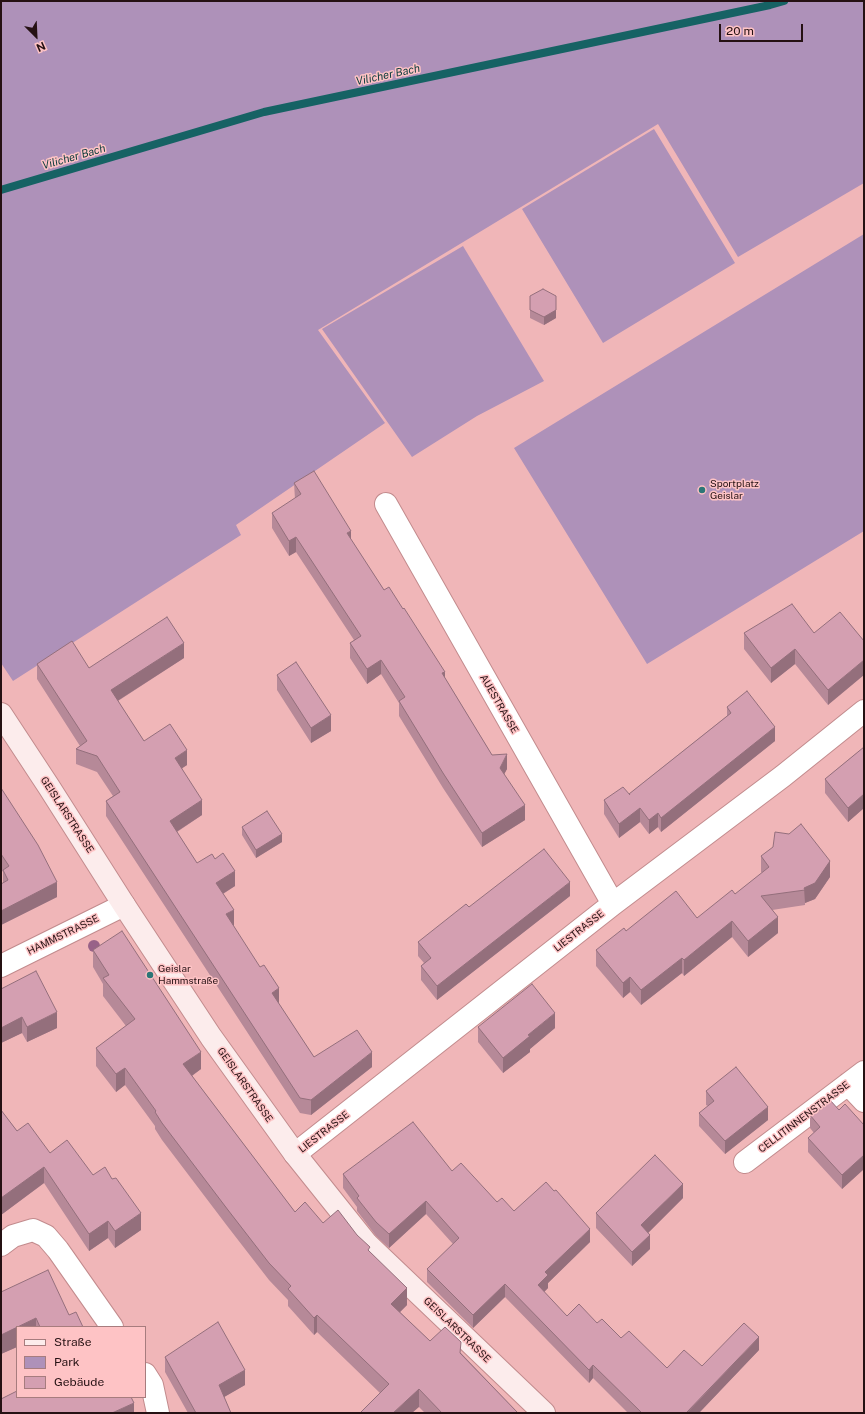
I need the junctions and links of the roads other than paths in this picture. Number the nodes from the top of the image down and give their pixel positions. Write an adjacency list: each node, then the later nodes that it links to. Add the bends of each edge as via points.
1 (386, 504): 4 (street, AUESTRASSE)
2 (864, 711): 4 (street, LIESTRASSE, via 784,776)
3 (1, 714): 5 (street, GEISLARSTRASSE)
4 (614, 904): 9 (street, LIESTRASSE)
5 (124, 905): 6 (street, HAMMSTRASSE); 9 (street, GEISLARSTRASSE, via 230,1064)
6 (1, 966)
7 (856, 1078): 8 (street); 10 (street, CELLITINNENSTRASSE)
8 (864, 1101)
9 (295, 1154): 15 (street, GEISLARSTRASSE, via 367,1244)
10 (745, 1162)
11 (1, 1245): 12 (street, via 13,1236 33,1230 46,1236)
12 (111, 1326)
13 (146, 1376): 14 (street, via 152,1385)
14 (158, 1413)
15 (544, 1413)

